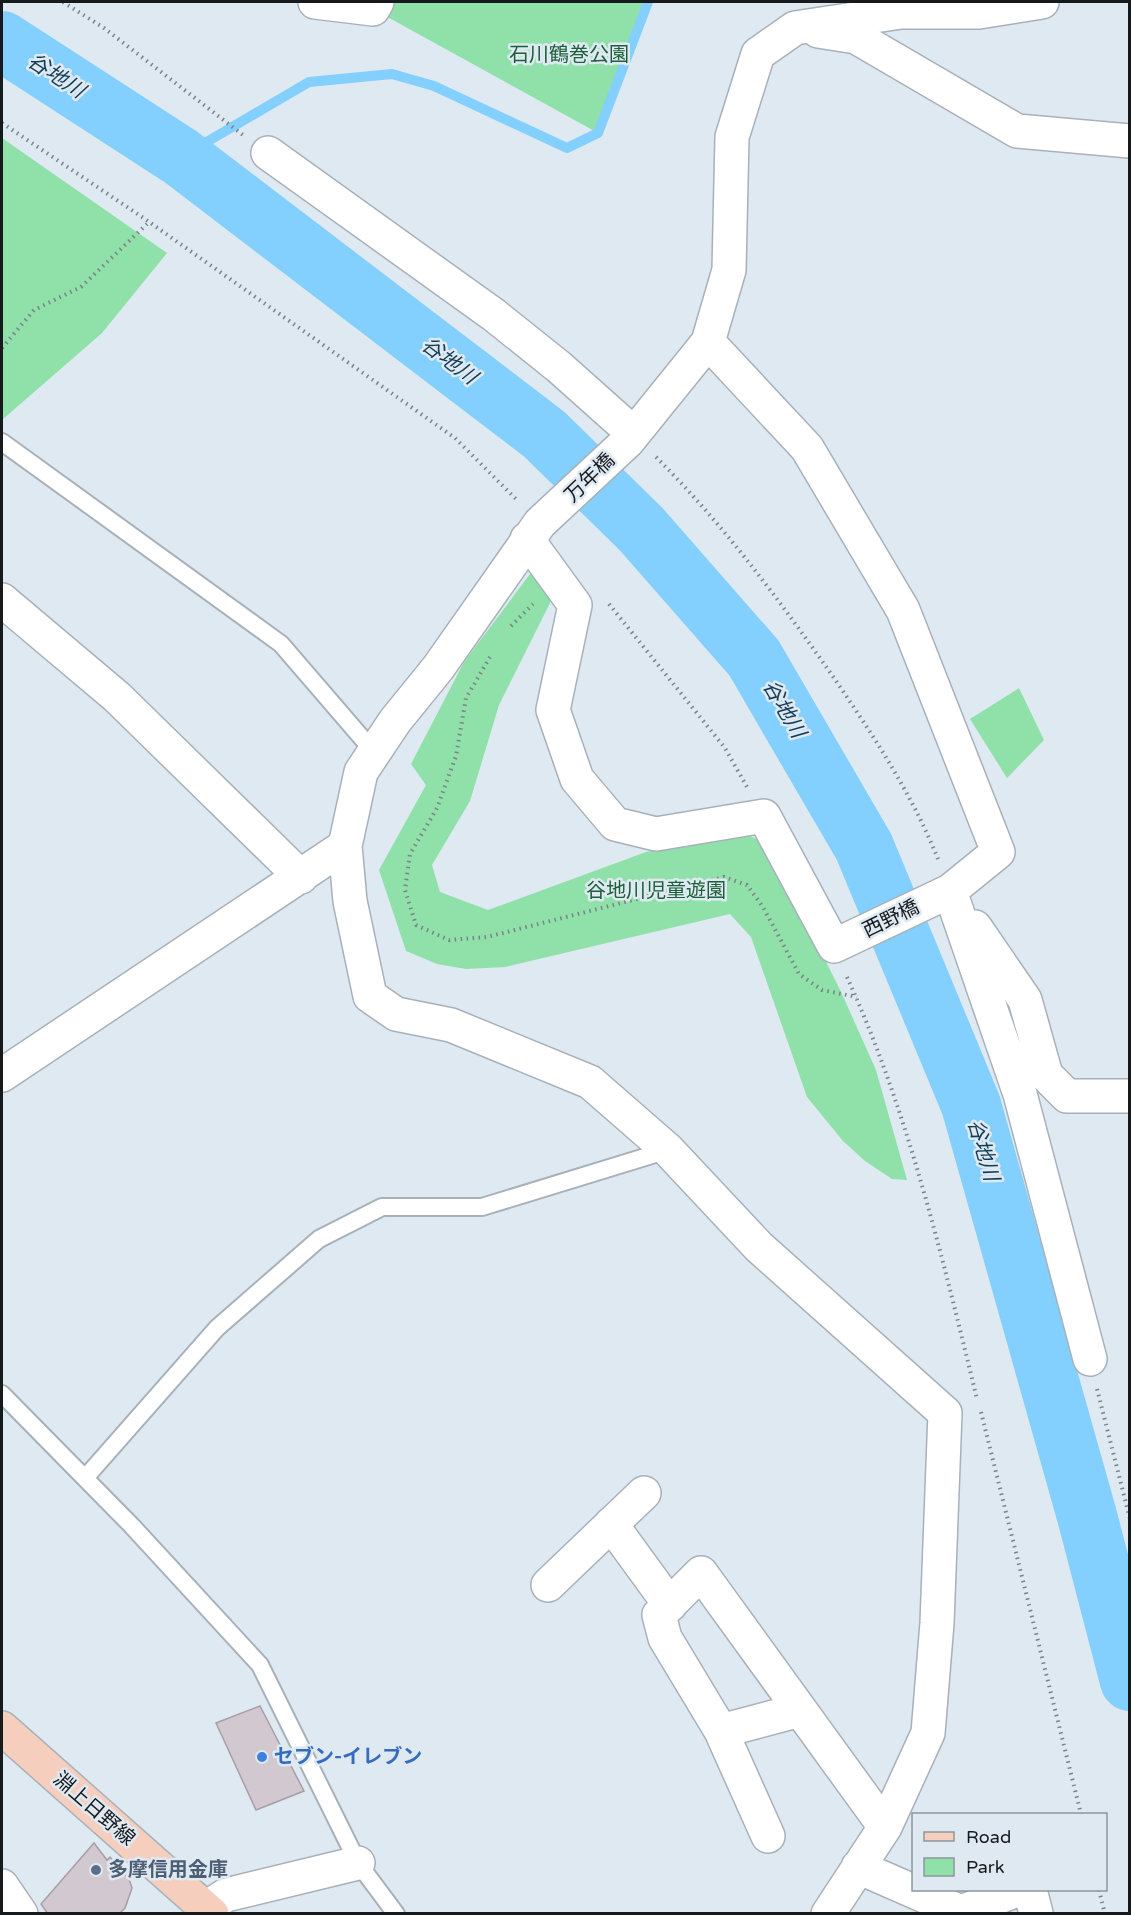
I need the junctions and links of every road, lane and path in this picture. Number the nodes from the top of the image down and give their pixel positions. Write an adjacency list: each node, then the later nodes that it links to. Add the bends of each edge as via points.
1 (63, 2): 8 (path, via 104,28 219,120)
2 (315, 2): 3 (street, via 373,9)
3 (377, 2)
4 (1042, 2): 5 (street, via 979,12 901,12)
5 (795, 28): 7 (street, via 856,37 1017,131); 10 (street, via 758,54 732,138 729,270)
6 (2, 123): 14 (path, via 455,438)
7 (1130, 141)
8 (260, 147): 12 (street, via 494,315 559,367)
9 (147, 224): 11 (path, via 81,286 34,310)
10 (708, 342): 12 (street, 万年橋); 27 (street, 西野橋, via 807,448 903,610 998,852)
11 (2, 348)
12 (630, 437): 16 (street, 万年橋)
13 (2, 442): 22 (lane, via 281,644)
14 (500, 482)
15 (681, 482): 24 (path, via 801,630 887,758)
16 (527, 539): 17 (street); 22 (street, 万年橋)
17 (556, 579): 20 (path); 23 (street, via 575,605 553,710 577,779 615,824 656,834)
18 (603, 596): 23 (path, via 725,748)
19 (2, 600): 26 (street, via 117,697)
20 (509, 628)
21 (495, 647): 29 (path, via 466,698 456,756 437,808 410,854 405,890 416,925 449,940 487,937 724,877 747,885 800,974 822,990)
22 (374, 752): 25 (street, 万年橋, via 361,772)
23 (764, 816): 28 (street)
24 (928, 834)
25 (345, 846): 26 (street); 32 (street, 万年橋, via 350,901 370,996 396,1014 451,1025 590,1082)
26 (302, 877): 30 (street)
27 (943, 894): 28 (street, 西野橋); 31 (street, via 1025,1000 1046,1075 1067,1096); 33 (street, via 1020,1094)
28 (840, 943): 29 (path)
29 (857, 997): 44 (path, via 905,1127 937,1237)
30 (2, 1075)
31 (1130, 1096)
32 (668, 1150): 35 (lane, via 482,1207 382,1207 319,1239 217,1328); 45 (street, 万年橋, via 759,1247 945,1413 937,1623 928,1733)
33 (1090, 1359): 37 (path)
34 (2, 1394): 35 (lane)
35 (85, 1478): 47 (lane, via 260,1665)
36 (644, 1494): 38 (street)
37 (1130, 1519)
38 (611, 1524): 39 (street); 40 (street)
39 (548, 1585)
40 (670, 1605): 41 (street, via 701,1574); 43 (street, via 659,1616 665,1638)
41 (800, 1710): 43 (street); 45 (street)
42 (2, 1728): 55 (main road, 淵上日野線)
43 (721, 1731): 46 (street)
44 (1081, 1813)
45 (885, 1827): 48 (street)
46 (768, 1836)
47 (358, 1863): 55 (street, via 226,1895); 57 (lane)
48 (858, 1867): 50 (street); 58 (street)
49 (2, 1886): 56 (street)
50 (912, 1891)
51 (913, 1891): 52 (street, via 961,1912)
52 (1014, 1891)
53 (1030, 1891): 59 (street)
54 (1099, 1891): 60 (path)
55 (206, 1912)
56 (21, 1914)
57 (396, 1914)
58 (828, 1914)
59 (1036, 1914)
60 (1105, 1914)

